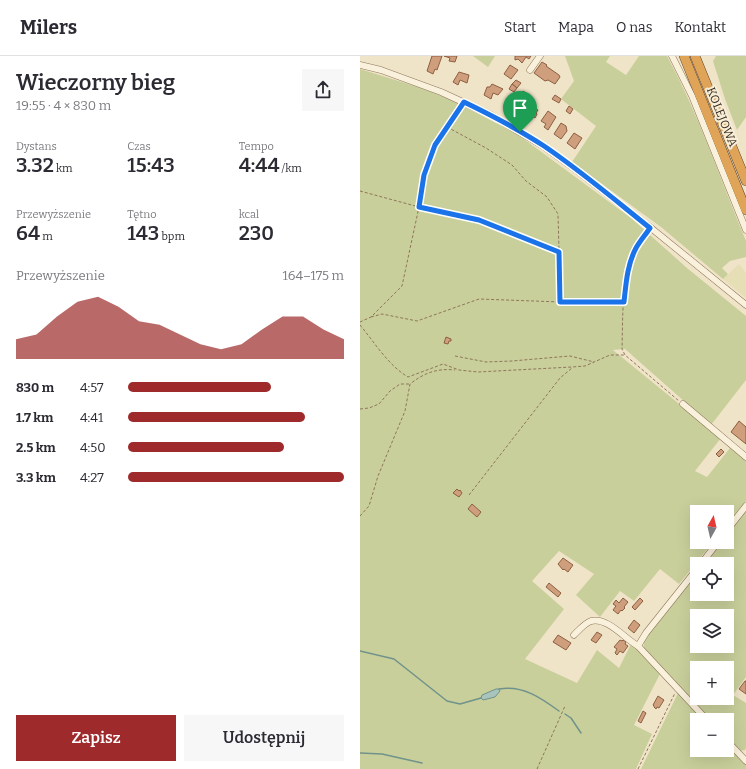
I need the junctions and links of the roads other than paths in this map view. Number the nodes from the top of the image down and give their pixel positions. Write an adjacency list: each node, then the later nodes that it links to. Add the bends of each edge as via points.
1 (540, 56): 6 (street)
2 (672, 56): 9 (street, via 692,96)
3 (684, 56): 8 (highway, KOLEJOWA)
4 (696, 56): 7 (highway, KOLEJOWA)
5 (360, 65): 10 (street, via 395,75 464,102 492,115 543,146)
6 (530, 70)
7 (746, 182)
8 (746, 210)
9 (746, 230)
10 (746, 305)
11 (683, 404): 12 (street)
12 (746, 457)
13 (746, 506): 14 (street)
14 (734, 521)
15 (713, 549): 16 (street)
16 (706, 557)
17 (690, 578): 19 (street)
18 (574, 635): 19 (street, via 586,624 599,621 611,625)
19 (638, 646): 20 (street)
20 (700, 713)
21 (734, 747): 22 (street)
22 (745, 757)

